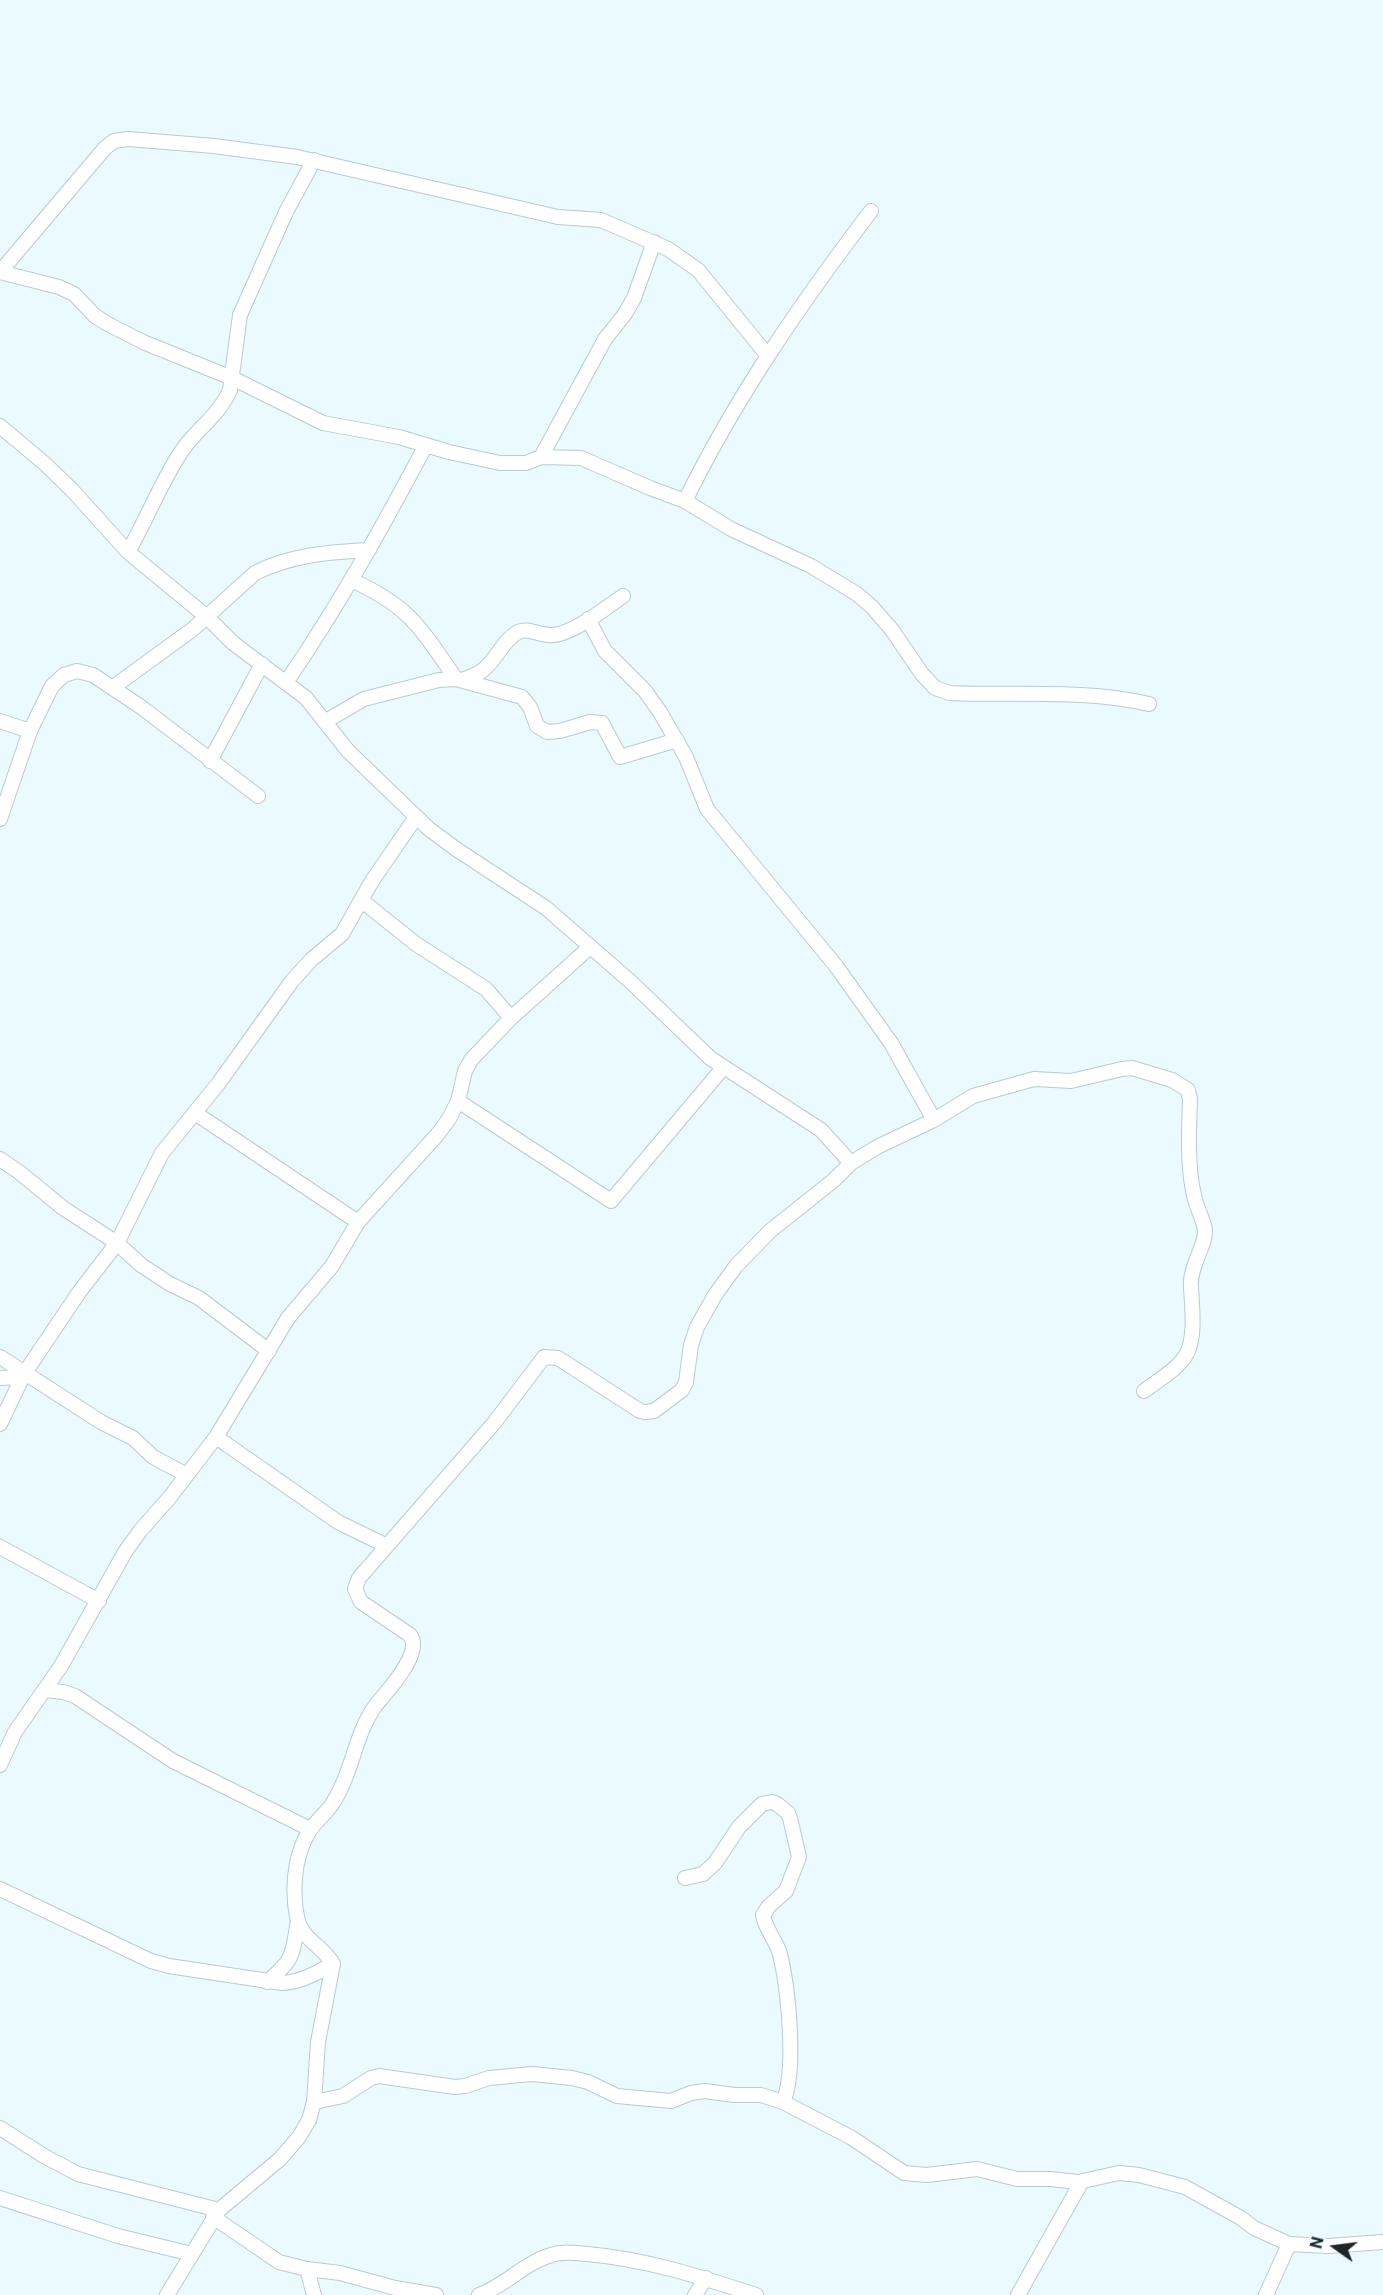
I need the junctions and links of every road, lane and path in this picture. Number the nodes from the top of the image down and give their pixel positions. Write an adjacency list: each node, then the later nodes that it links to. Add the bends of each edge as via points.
1 (314, 160): 3 (street, via 558,217 594,219); 4 (street, via 189,144 114,141 79,176); 6 (street, via 240,315)
2 (871, 211): 5 (street, via 809,293)
3 (654, 242): 5 (street, via 698,270); 9 (street, via 634,298 605,339)
4 (0, 272): 6 (street, via 59,287 74,294 105,323)
5 (768, 356): 10 (street, via 729,418)
6 (232, 378): 8 (street, via 323,423); 12 (street, via 218,412 190,439 175,461)
7 (0, 426): 12 (street, via 72,490)
8 (426, 445): 9 (street, via 500,463 526,463); 11 (street)
9 (542, 457): 10 (street, via 581,458)
10 (685, 501): 21 (street, via 731,529 811,566 856,594 873,607 935,688 950,693 1090,695)
11 (369, 550): 13 (street); 15 (street, via 315,554 268,566 245,580)
12 (128, 552): 15 (street)
13 (351, 580): 18 (street, via 396,603); 19 (street)
14 (623, 596): 16 (street)
15 (207, 618): 17 (street); 20 (street)
16 (588, 619): 18 (street, via 550,636 521,630 482,671); 25 (street, via 604,651 645,691)
17 (262, 664): 19 (street); 26 (street)
18 (459, 679): 23 (street, via 439,680 364,699); 25 (street, via 522,697 537,726 547,732 602,723 620,757)
19 (287, 681): 23 (street)
20 (112, 688): 24 (street, via 86,671 64,675 52,686); 26 (street)
21 (1149, 704)
22 (0, 721): 24 (street)
23 (326, 721): 28 (street, via 348,751)
24 (30, 731): 29 (street)
25 (677, 740): 36 (street, via 706,809 836,966 891,1043)
26 (210, 761): 27 (street)
27 (258, 796)
28 (416, 817): 30 (street); 31 (street, via 456,849 546,908)
29 (0, 819)
30 (361, 900): 32 (street, via 416,944 486,989); 35 (street, via 342,934 303,968)
31 (590, 947): 32 (street); 33 (street)
32 (511, 1018): 34 (street, via 467,1065)
33 (723, 1068): 34 (street, via 611,1201); 38 (street, via 821,1130)
34 (458, 1101): 39 (street, via 437,1135)
35 (195, 1113): 39 (street); 40 (street, via 156,1162)
36 (934, 1120): 38 (street); 45 (street, via 973,1096 1034,1079 1071,1081 1132,1068 1172,1080 1188,1090 1189,1168 1204,1230 1192,1273 1192,1326 1185,1357)
37 (0, 1159): 40 (street, via 63,1208)
38 (851, 1163): 49 (street, via 770,1231 736,1266 697,1327 686,1382 676,1396 645,1413 558,1358 544,1357 494,1424)
39 (358, 1222): 41 (street, via 333,1266 288,1318)
40 (117, 1243): 41 (street, via 141,1264 199,1298); 43 (street)
41 (269, 1351): 47 (street)
42 (0, 1357): 43 (street)
43 (24, 1375): 44 (street); 46 (street); 48 (street, via 133,1438 153,1457)
44 (0, 1378)
45 (1144, 1391)
46 (0, 1424)
47 (216, 1437): 48 (street); 49 (street, via 338,1522)
48 (187, 1475): 51 (street, via 140,1531)
49 (387, 1545): 54 (street, via 359,1578 356,1595 410,1635 411,1654 368,1718 333,1803)
50 (0, 1547): 51 (street)
51 (99, 1601): 52 (street)
52 (45, 1690): 53 (street, via 15,1732); 54 (street, via 75,1696 173,1761)
53 (0, 1765)
54 (310, 1829): 57 (street, via 296,1872)
55 (685, 1878): 61 (street, via 703,1874 715,1863 739,1827 762,1804 772,1802 788,1813 799,1857 786,1891 763,1915 778,1946 785,1982 791,2064)
56 (0, 1889): 59 (street, via 151,1961)
57 (298, 1920): 58 (street, via 307,1937); 59 (street, via 287,1964)
58 (333, 1964): 59 (street, via 295,1983); 60 (street, via 318,2042)
59 (267, 1982)
60 (314, 2102): 61 (street, via 343,2096 379,2076 465,2086 489,2078 532,2074 572,2078 626,2097 671,2101 705,2091 761,2095); 65 (street, via 299,2137 280,2159)
61 (783, 2102): 63 (street, via 852,2138 904,2173 927,2175 977,2169 1017,2179)
62 (0, 2128): 65 (street, via 78,2174)
63 (1082, 2181): 67 (street, via 1119,2173 1164,2180 1185,2187); 78 (street)
64 (0, 2198): 68 (street, via 118,2236)
65 (216, 2214): 68 (street); 69 (street, via 279,2262)
66 (1383, 2241): 67 (street, via 1329,2246)
67 (1289, 2244): 79 (street)
68 (192, 2254): 72 (street)
69 (308, 2269): 71 (street); 73 (street)
70 (706, 2278): 75 (street, via 645,2262 564,2252 537,2260); 76 (street); 77 (street)
71 (417, 2293): 74 (street)
72 (166, 2295)
73 (314, 2295)
74 (436, 2295)
75 (479, 2295)
76 (694, 2295)
77 (756, 2295)
78 (1018, 2295)
79 (1266, 2295)

